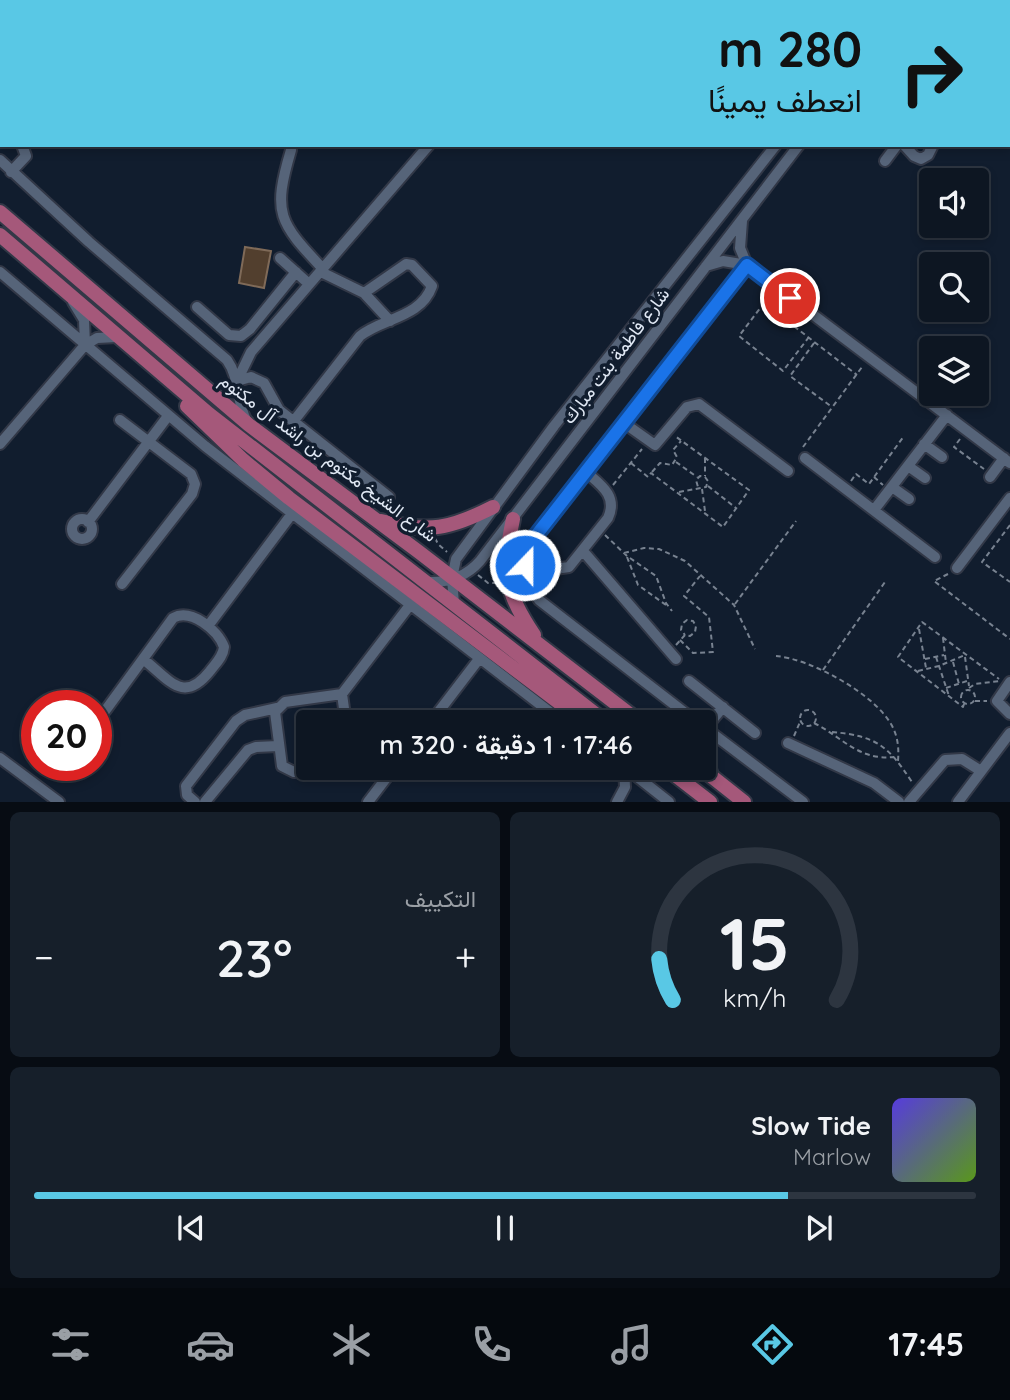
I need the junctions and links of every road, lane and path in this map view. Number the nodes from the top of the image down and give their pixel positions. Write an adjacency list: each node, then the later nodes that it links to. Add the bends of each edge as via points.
1 (23, 147): 11 (street, via 26,156)
2 (427, 147): 18 (street)
3 (774, 147): 74 (street, شارع فاطمة بنت مبارك)
4 (797, 147): 13 (street, شارع فاطمة بنت مبارك)
5 (896, 147): 10 (street)
6 (906, 147): 7 (street, via 921,159)
7 (932, 147)
8 (291, 150): 18 (street, via 280,189 281,211 289,232)
9 (0, 160): 11 (street)
10 (885, 161)
11 (11, 172): 31 (street)
12 (0, 212): 42 (main road, شارع الشيخ مكتوم بن راشد آل مكتوم)
13 (743, 218): 16 (street, via 740,248); 17 (street, شارع فاطمة بنت مبارك)
14 (0, 235): 22 (main road, شارع الشيخ مكتوم بن راشد آل مكتوم)
15 (280, 258): 19 (street)
16 (747, 265): 17 (street, via 723,261); 37 (street); 41 (street)
17 (706, 266): 81 (street, شارع فاطمة بنت مبارك)
18 (322, 270): 21 (street); 23 (street)
19 (296, 272): 21 (street); 24 (street, via 241,336 229,335)
20 (1, 273): 29 (street)
21 (309, 284): 30 (street)
22 (66, 291): 26 (main road, شارع الشيخ مكتوم بن راشد آل مكتوم); 29 (street, via 84,320)
23 (364, 293): 25 (street); 25 (street, via 406,264 431,283 431,290 417,307)
24 (197, 307)
25 (390, 321): 40 (street, via 355,341)
26 (117, 337): 29 (street, via 97,338); 35 (main road, شارع الشيخ مكتوم بن راشد آل مكتوم)
27 (808, 337): 27 (path, via 764,303 739,336 783,371); 28 (path)
28 (815, 342): 33 (path); 36 (path, via 790,376)
29 (85, 345): 38 (street); 49 (street)
30 (251, 352): 31 (street); 34 (street)
31 (227, 360): 34 (street)
32 (862, 367): 33 (path)
33 (857, 375): 36 (path)
34 (237, 381): 40 (street, via 251,377 264,383 279,410); 42 (street)
35 (175, 387): 94 (main road, شارع الشيخ مكتوم بن راشد آل مكتوم); 155 (main road, via 192,412 266,480)
36 (832, 407): 51 (path)
37 (947, 415): 43 (street); 50 (street)
38 (168, 416): 47 (street); 78 (street)
39 (120, 420): 47 (street)
40 (293, 422): 71 (street)
41 (624, 423): 48 (street); 59 (street)
42 (249, 425): 80 (main road, شارع الشيخ مكتوم بن راشد آل مكتوم)
43 (967, 430): 55 (street); 61 (path, via 954,447)
44 (668, 431): 46 (path); 48 (street, via 657,444); 58 (street, via 687,407 699,404)
45 (904, 436): 68 (path, via 869,484 856,474)
46 (681, 440): 53 (path); 54 (path, via 673,450)
47 (149, 441): 83 (street); 108 (street, via 191,474 195,489)
48 (648, 442): 56 (path)
49 (0, 444)
50 (925, 444): 52 (street); 57 (street)
51 (803, 453): 68 (street)
52 (942, 457)
53 (705, 458): 62 (path); 75 (path, via 749,490)
54 (675, 461): 60 (path, via 660,463); 63 (path)
55 (1007, 461): 61 (street)
56 (631, 463): 60 (path, via 648,477); 69 (path)
57 (908, 466): 64 (street); 66 (street)
58 (788, 471)
59 (586, 472): 69 (street); 95 (street, via 534,538)
60 (651, 473): 70 (path)
61 (991, 476)
62 (705, 477): 63 (path); 65 (path)
63 (698, 478): 67 (path)
64 (925, 478)
65 (707, 486): 67 (path); 75 (path)
66 (892, 487): 73 (street); 76 (street)
67 (700, 488): 70 (path); 77 (path)
68 (845, 489): 76 (street)
69 (608, 491): 86 (street, via 612,509)
70 (677, 493): 77 (path)
71 (389, 497)
72 (1010, 498): 85 (street)
73 (909, 499)
74 (494, 507): 80 (main road, via 456,525 432,529); 89 (street, شارع فاطمة بنت مبارك)
75 (736, 508): 77 (path, via 723,527)
76 (874, 510): 97 (street)
77 (705, 514)
78 (291, 515): 110 (street); 115 (street)
79 (977, 518): 85 (street)
80 (374, 519): 92 (main road, شارع الشيخ مكتوم بن راشد آل مكتوم)
81 (513, 519): 99 (street, شارع فاطمة بنت مبارك); 122 (main road, via 505,558 507,583 516,607)
82 (796, 521): 111 (path)
83 (88, 522)
84 (1010, 525): 106 (path, via 982,562)
85 (989, 526): 90 (street)
86 (599, 530): 91 (street); 93 (path)
87 (961, 539): 90 (street)
88 (438, 544): 98 (path)
89 (465, 547): 98 (street, شارع فاطمة بنت مبارك); 99 (street, via 470,562)
90 (972, 548): 100 (street)
91 (583, 551): 95 (street, via 573,564 559,569); 126 (street)
92 (419, 552): 94 (main road, via 415,561); 103 (main road, شارع الشيخ مكتوم بن راشد آل مكتوم)
93 (624, 553): 96 (path); 102 (path, via 645,548 666,551)
94 (392, 555): 104 (main road, شارع الشيخ مكتوم بن راشد آل مكتوم)
95 (527, 556): 158 (street, via 526,575 538,600)
96 (627, 556): 113 (path, via 638,584); 113 (path, via 656,576)
97 (935, 557)
98 (456, 559): 103 (street, شارع فاطمة بنت مبارك)
99 (480, 561): 101 (street, شارع فاطمة بنت مبارك)
100 (957, 568): 120 (path, via 954,576 949,573 934,581)
101 (472, 570): 103 (street, شارع فاطمة بنت مبارك); 107 (path)
102 (701, 575): 111 (path); 121 (path, via 684,596 709,617 713,652 693,653)
103 (452, 578): 104 (street, شارع فاطمة بنت مبارك); 109 (street, شارع فاطمة بنت مبارك); 112 (main road, شارع الشيخ مكتوم بن راشد آل مكتوم)
104 (426, 582): 109 (main road, شارع الشيخ مكتوم بن راشد آل مكتوم)
105 (885, 582): 135 (path)
106 (1010, 582)
107 (488, 583)
108 (122, 584)
109 (454, 604): 116 (main road, شارع الشيخ مكتوم بن راشد آل مكتوم)
110 (410, 605): 130 (street); 144 (street)
111 (734, 605): 123 (path)
112 (489, 606): 116 (main road, via 478,611); 122 (main road, شارع الشيخ مكتوم بن راشد آل مكتوم)
113 (667, 606): 114 (path)
114 (672, 611)
115 (208, 626): 129 (street, via 190,616 176,615); 129 (street, via 224,651 196,686 178,686)
116 (482, 626): 156 (main road, شارع الشيخ مكتوم بن راشد آل مكتوم)
117 (919, 628): 119 (path, via 922,622); 131 (path); 137 (path, via 898,657)
118 (685, 635): 118 (path, via 695,632 693,621 682,624); 121 (path)
119 (943, 637): 124 (path); 125 (path)
120 (1010, 639)
121 (680, 640): 126 (path)
122 (543, 648): 157 (main road, شارع الشيخ مكتوم بن راشد آل مكتوم)
123 (755, 649)
124 (944, 655): 128 (path); 133 (path)
125 (965, 655): 132 (path); 139 (path); 140 (path)
126 (673, 656)
127 (776, 656): 135 (path)
128 (936, 657): 131 (path); 134 (path)
129 (143, 659): 146 (street)
130 (479, 659): 153 (street); 154 (street)
131 (924, 659): 136 (path)
132 (952, 661): 133 (path); 141 (path)
133 (946, 663): 134 (path)
134 (939, 666): 136 (path); 142 (path)
135 (823, 670): 171 (path, via 886,716 897,738)
136 (926, 670): 137 (path)
137 (916, 671): 145 (path)
138 (689, 681): 150 (street)
139 (968, 681): 141 (path); 143 (path)
140 (1006, 682): 143 (path, via 975,684); 148 (street)
141 (958, 684): 142 (path)
142 (946, 688): 145 (path)
143 (969, 689): 147 (path); 149 (path, via 961,694)
144 (342, 694): 151 (street, via 285,702); 152 (street)
145 (949, 696): 149 (path)
146 (112, 701)
147 (974, 701): 148 (path); 149 (path)
148 (997, 701): 160 (street)
149 (964, 704)
150 (723, 707): 159 (street); 164 (street)
151 (277, 708): 168 (street); 182 (street, via 236,720 186,786)
152 (344, 710)
153 (439, 710)
154 (547, 710)
155 (569, 710)
156 (590, 710)
157 (624, 710)
158 (681, 710)
159 (716, 714)
160 (1010, 715)
161 (801, 721): 162 (path, via 807,726); 162 (path, via 802,713 810,711); 167 (path)
162 (814, 723): 163 (path)
163 (832, 732): 169 (path, via 868,738); 169 (path, via 861,753)
164 (755, 733)
165 (1010, 733): 173 (street)
166 (716, 737): 188 (street)
167 (789, 744): 189 (street, via 874,783)
168 (278, 746): 172 (street, via 280,762); 183 (street, via 248,750)
169 (895, 757): 171 (path)
170 (0, 758): 181 (street)
171 (898, 761): 179 (path)
172 (296, 770)
173 (981, 771): 179 (street, via 966,760 949,758); 191 (street)
174 (385, 780): 184 (street)
175 (641, 780): 178 (street)
176 (682, 780): 186 (main road)
177 (716, 780): 187 (main road)
178 (649, 786): 180 (street); 185 (street)
179 (918, 791): 190 (street)
180 (620, 797)
181 (60, 802)
182 (195, 802)
183 (205, 802)
184 (368, 802)
185 (669, 802)
186 (710, 802)
187 (744, 802)
188 (803, 802)
189 (899, 802)
190 (909, 802)
191 (958, 802)

